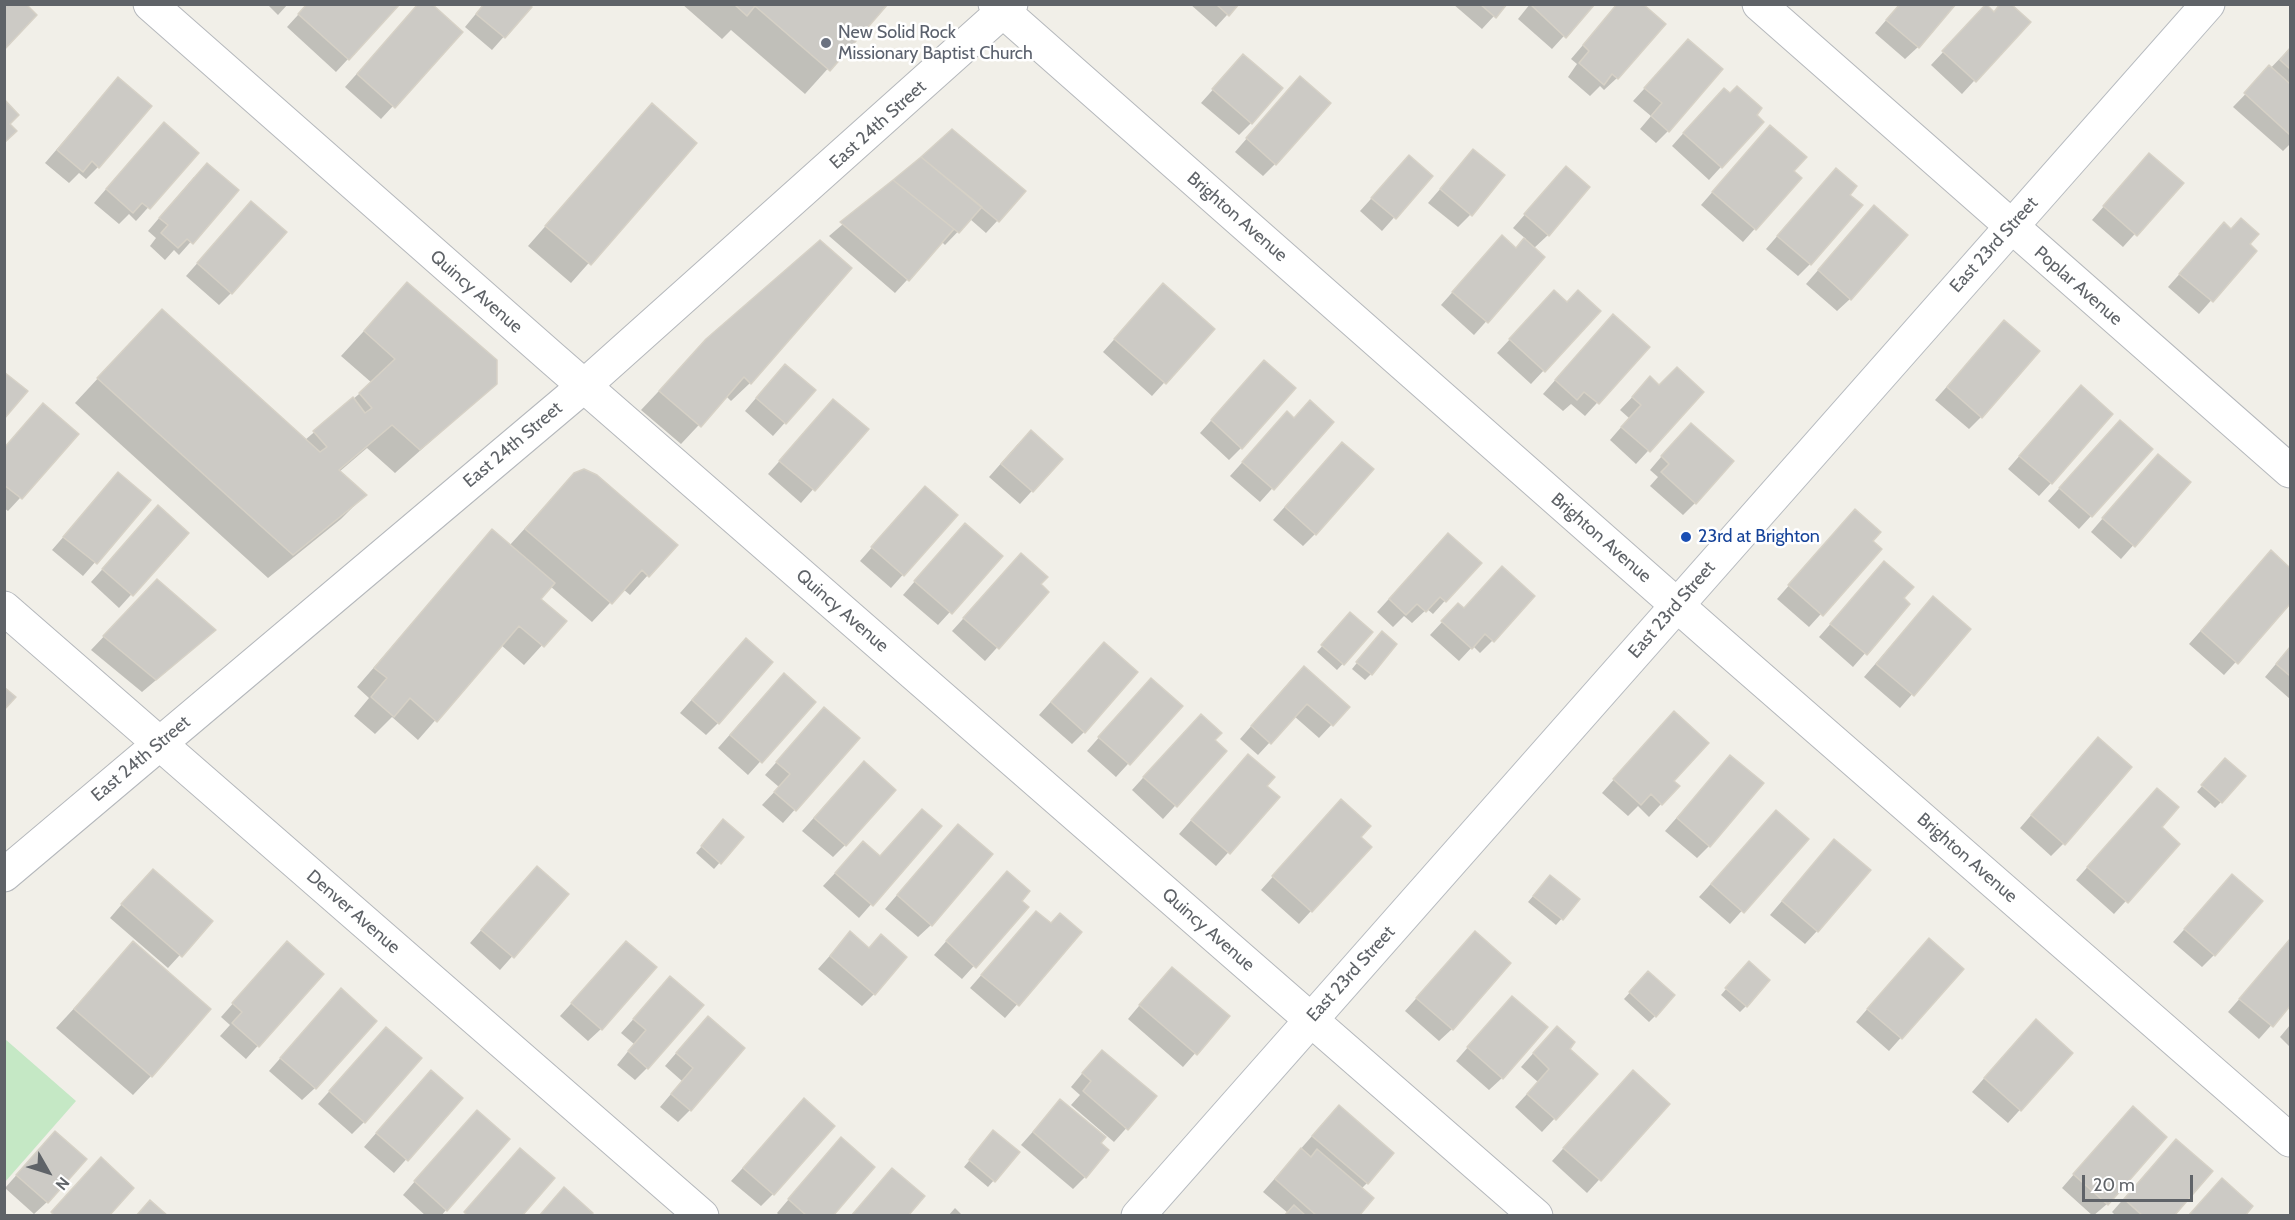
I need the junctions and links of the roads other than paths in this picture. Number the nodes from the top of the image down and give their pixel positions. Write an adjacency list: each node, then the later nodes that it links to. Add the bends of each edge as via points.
1 (150, 4): 6 (street, Quincy Avenue)
2 (1759, 4): 5 (street, Poplar Avenue)
3 (2208, 4): 5 (street, East 23rd Street)
4 (1004, 7): 6 (street, East 24th Street); 8 (street, Brighton Avenue)
5 (2010, 226): 7 (street, Poplar Avenue); 8 (street, East 23rd Street)
6 (584, 386): 10 (street, East 24th Street); 12 (street, Quincy Avenue)
7 (2290, 471)
8 (1677, 605): 12 (street, East 23rd Street); 13 (street, Brighton Avenue)
9 (4, 608): 10 (street, Denver Avenue)
10 (159, 743): 11 (street, East 24th Street); 14 (street, Denver Avenue)
11 (4, 875)
12 (1311, 1019): 15 (street, East 23rd Street); 16 (street, Quincy Avenue)
13 (2290, 1140)
14 (702, 1215)
15 (1138, 1215)
16 (1536, 1215)

